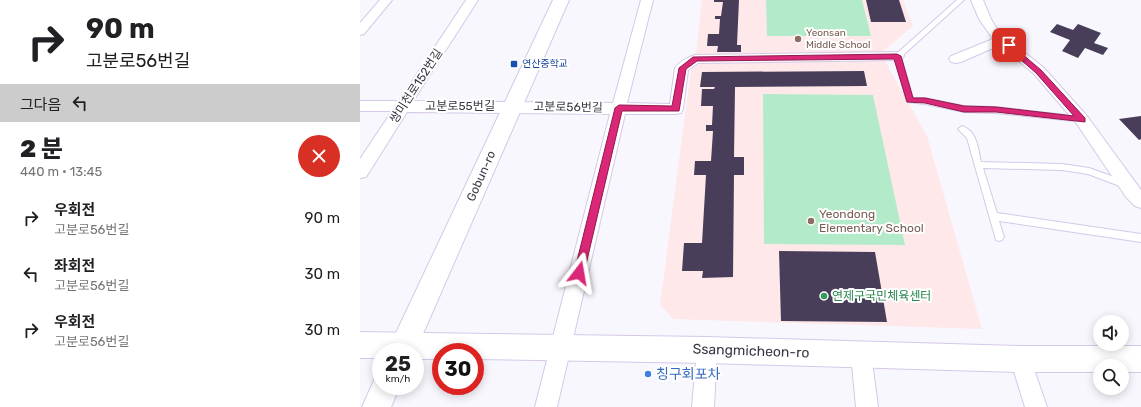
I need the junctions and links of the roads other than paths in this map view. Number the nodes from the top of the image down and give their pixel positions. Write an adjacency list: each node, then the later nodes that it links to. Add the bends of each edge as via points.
1 (386, 0): 7 (street)
2 (472, 0): 12 (street, 쌍미천로152번길)
3 (561, 0): 13 (main road, Gobun-ro)
4 (647, 0): 14 (street)
5 (961, 0): 9 (lane)
6 (977, 0): 8 (street, via 994,34)
7 (360, 31)
8 (1002, 40): 10 (street); 15 (street, via 1038,71)
9 (897, 56): 14 (street, 고분로56번길, via 696,59 682,68 676,109); 15 (lane, via 910,100 964,109)
10 (956, 59)
11 (360, 106): 12 (street, 고분로55번길)
12 (402, 106): 13 (street, 고분로55번길); 18 (street, 쌍미천로152번길)
13 (513, 106): 14 (street, 고분로56번길); 24 (main road, Gobun-ro)
14 (619, 108): 27 (street)
15 (1082, 120): 19 (street)
16 (962, 129): 17 (lane, via 971,137)
17 (978, 165): 19 (lane, via 1062,166 1089,171); 21 (lane)
18 (360, 172)
19 (1126, 184): 20 (street)
20 (1141, 201)
21 (993, 216): 22 (lane); 23 (lane)
22 (999, 237)
23 (1141, 238)
24 (405, 343)
25 (360, 345): 26 (street, Ssangmicheon-ro)
26 (372, 346)
27 (561, 348): 28 (street, Ssangmicheon-ro); 29 (street, Ssangmicheon-ro); 35 (street)
28 (424, 349)
29 (707, 350): 30 (street, Ssangmicheon-ro); 36 (street)
30 (860, 354): 31 (street, Ssangmicheon-ro); 37 (street)
31 (1021, 359): 32 (street, Ssangmicheon-ro); 38 (street)
32 (1141, 359)
33 (382, 395): 34 (main road)
34 (376, 407)
35 (546, 407)
36 (703, 407)
37 (868, 407)
38 (1036, 407)

